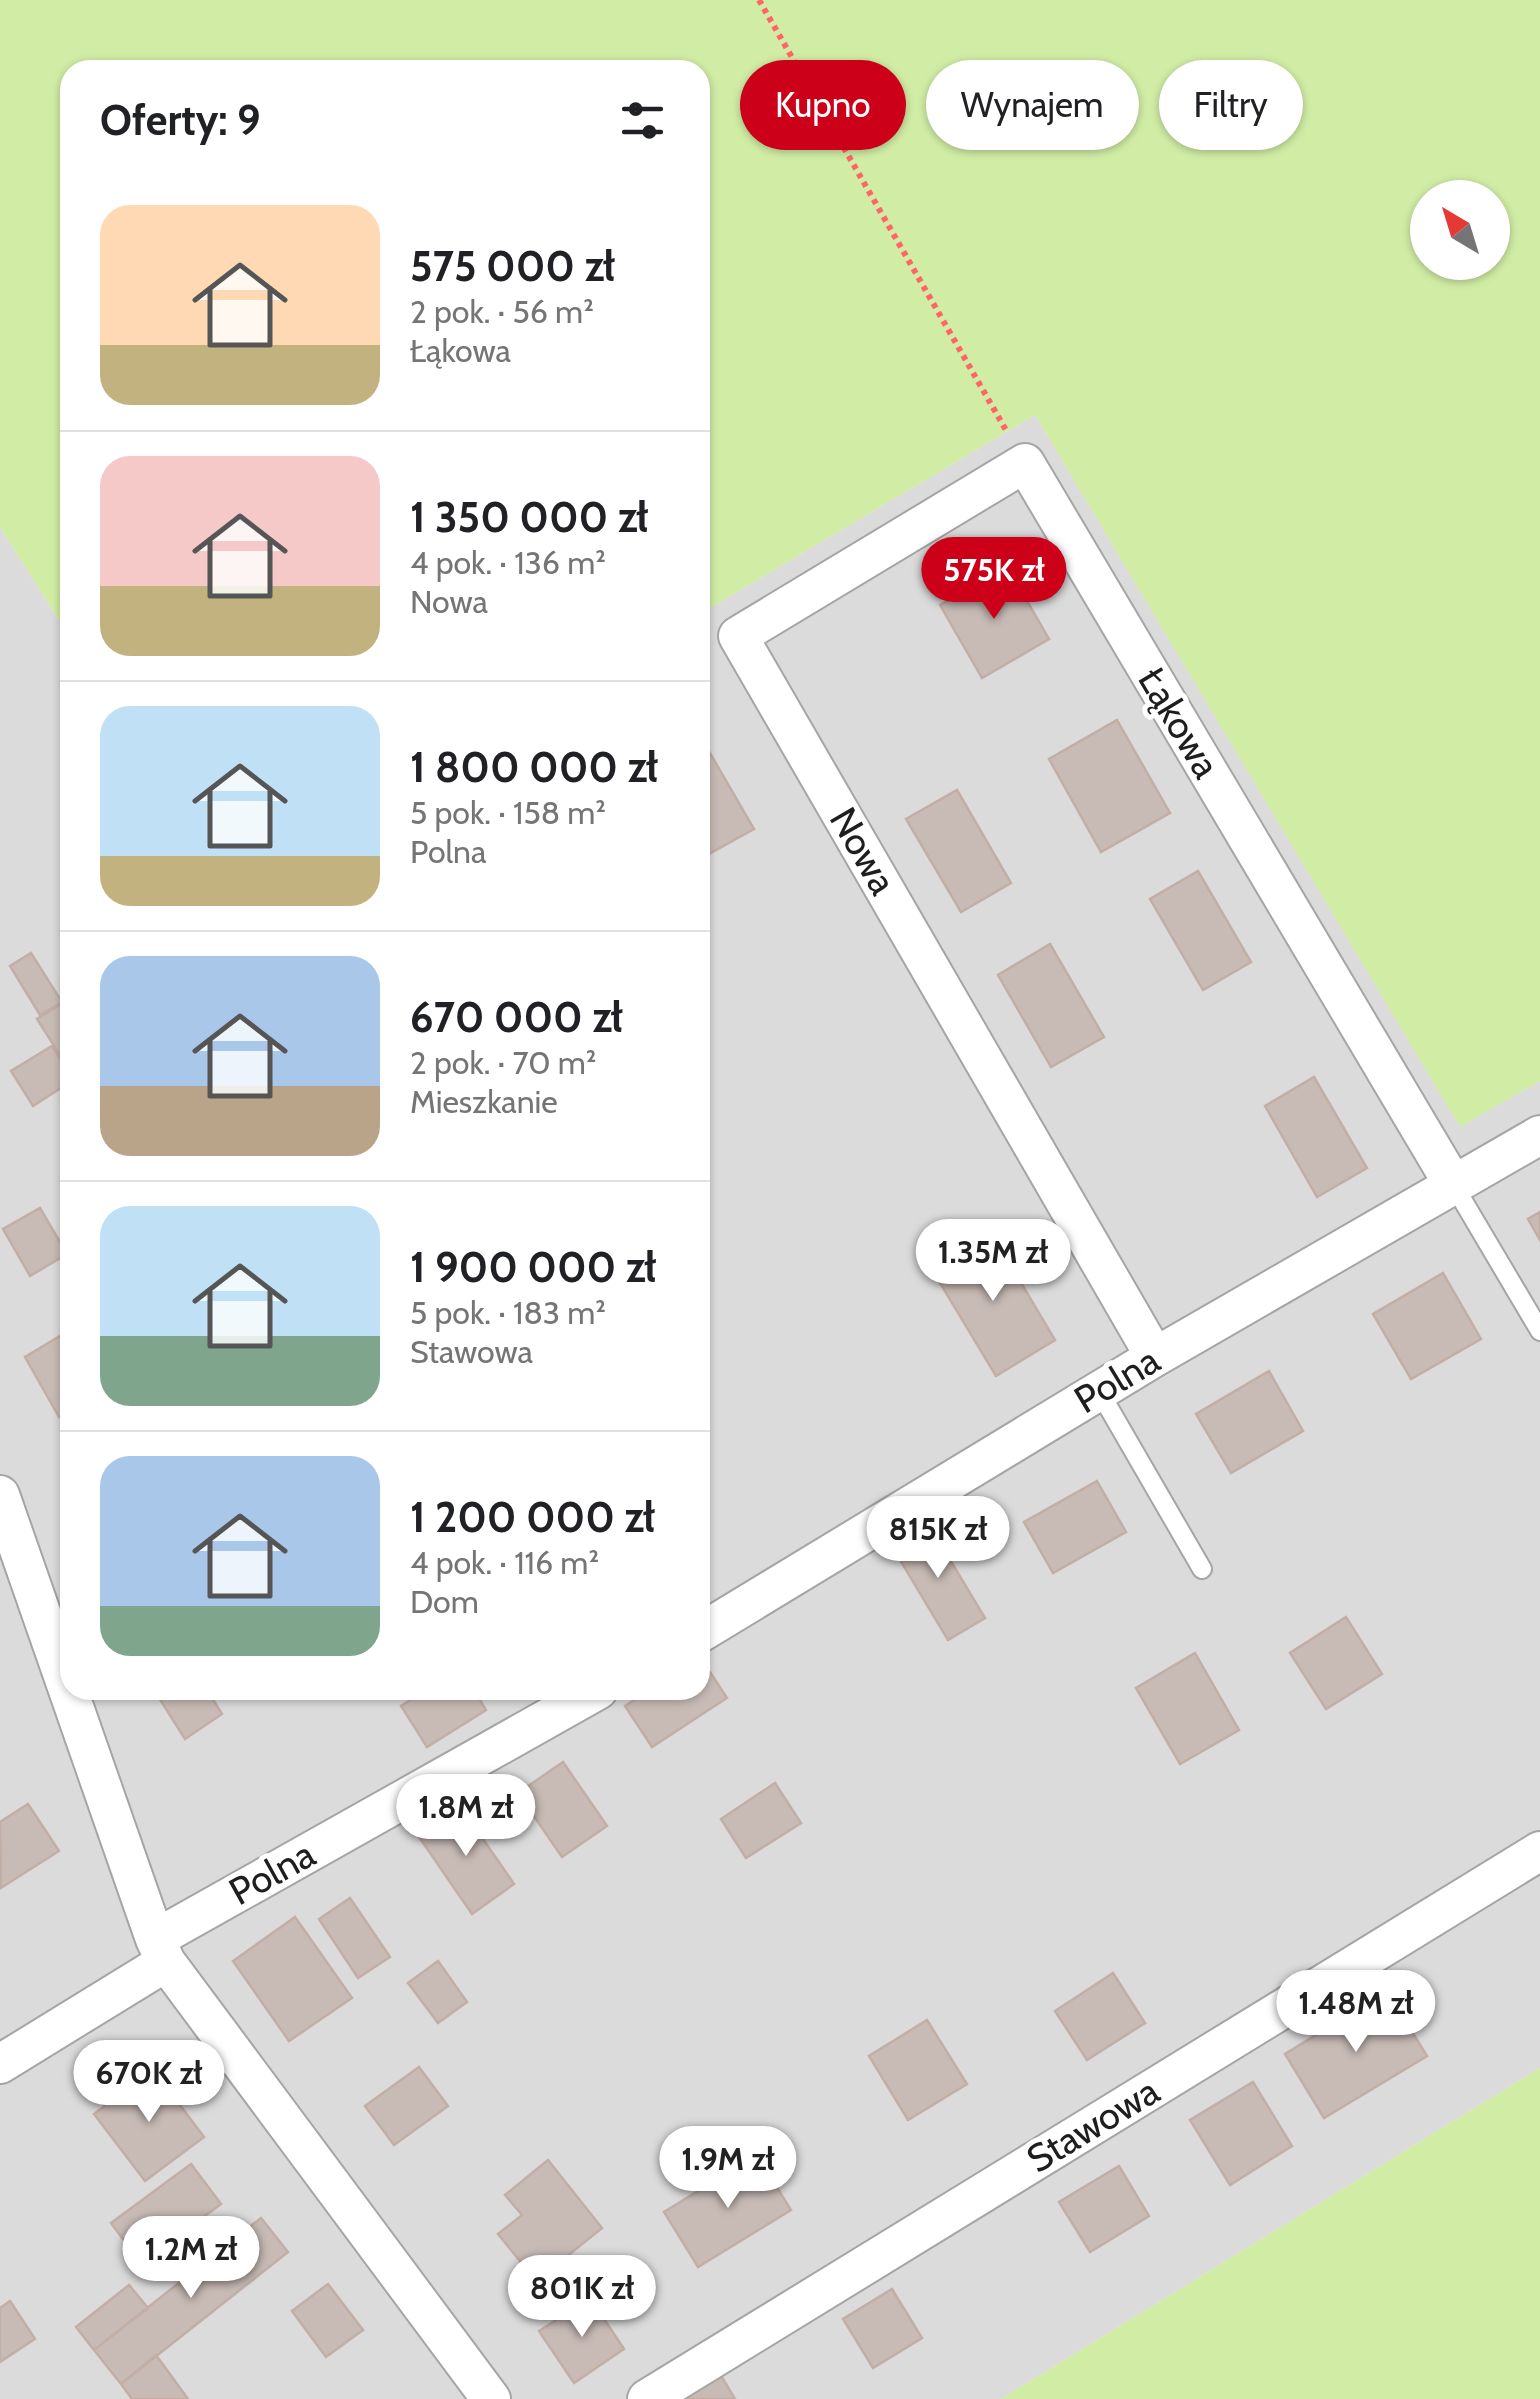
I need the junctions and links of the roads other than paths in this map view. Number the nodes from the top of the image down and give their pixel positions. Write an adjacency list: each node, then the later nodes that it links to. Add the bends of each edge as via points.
1 (1025, 464): 3 (street, Łąkowa); 5 (street, Nowa, via 738,636)
2 (1540, 1136): 3 (street, Polna)
3 (1454, 1184): 4 (lane); 5 (street, Polna)
4 (1540, 1331)
5 (1155, 1357): 6 (street, Polna)
6 (1099, 1391): 8 (lane); 9 (street, Polna)
7 (0, 1495): 10 (street)
8 (1202, 1569)
9 (710, 1627)
10 (60, 1666)
11 (72, 1700): 14 (street)
12 (581, 1700): 14 (street, Polna)
13 (1540, 1851): 17 (street, Stawowa)
14 (160, 1950): 15 (street, Polna); 16 (street)
15 (0, 2064)
16 (491, 2399)
17 (647, 2399)

